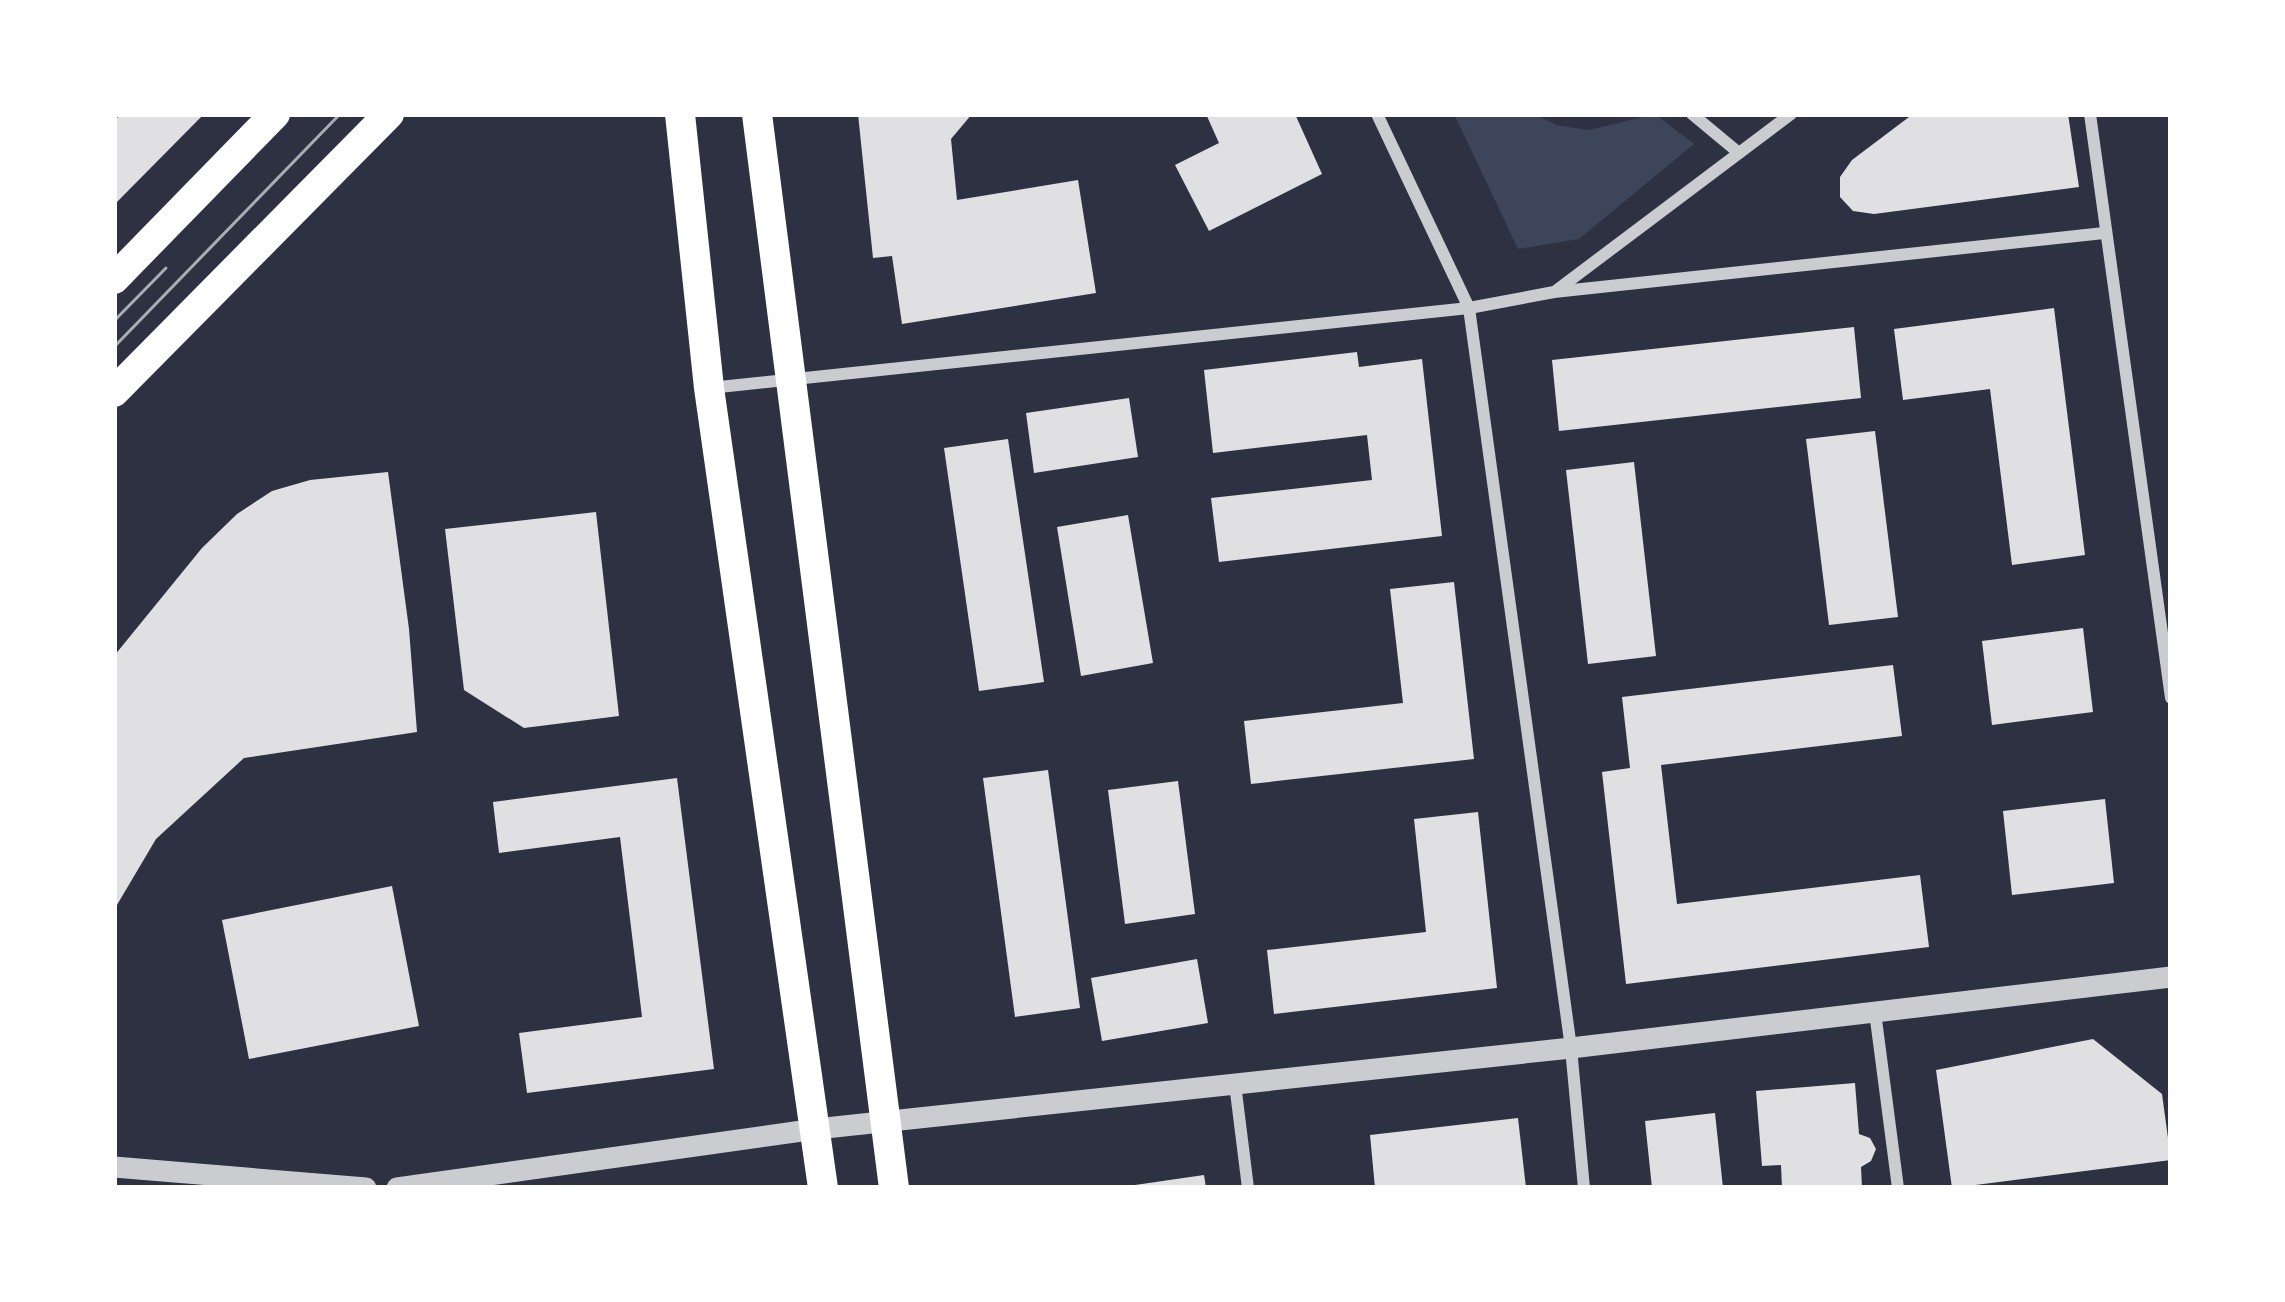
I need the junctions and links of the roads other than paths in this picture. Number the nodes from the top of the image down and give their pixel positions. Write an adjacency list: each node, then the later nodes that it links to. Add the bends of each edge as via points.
1 (275, 114): 11 (main road)
2 (389, 114): 16 (main road)
3 (680, 114): 15 (main road)
4 (757, 114): 14 (main road)
5 (1377, 114): 13 (street)
6 (1692, 114): 9 (street)
7 (1791, 114): 9 (street)
8 (2090, 114): 10 (street)
9 (1739, 153): 12 (street)
10 (2104, 233): 12 (street); 17 (street)
11 (114, 280)
12 (1554, 292): 13 (street)
13 (1469, 308): 14 (street); 20 (street)
14 (793, 380): 15 (street); 22 (main road)
15 (710, 388): 23 (main road)
16 (114, 392)
17 (2171, 698)
18 (2171, 977): 19 (street)
19 (1875, 1012): 20 (street); 31 (street)
20 (1570, 1048): 21 (street); 30 (street)
21 (1234, 1084): 22 (street); 29 (street)
22 (886, 1121): 23 (street); 28 (main road)
23 (816, 1129): 26 (street); 27 (main road)
24 (114, 1167): 25 (street)
25 (366, 1188)
26 (397, 1188)
27 (824, 1188)
28 (894, 1188)
29 (1248, 1188)
30 (1584, 1188)
31 (1898, 1188)

